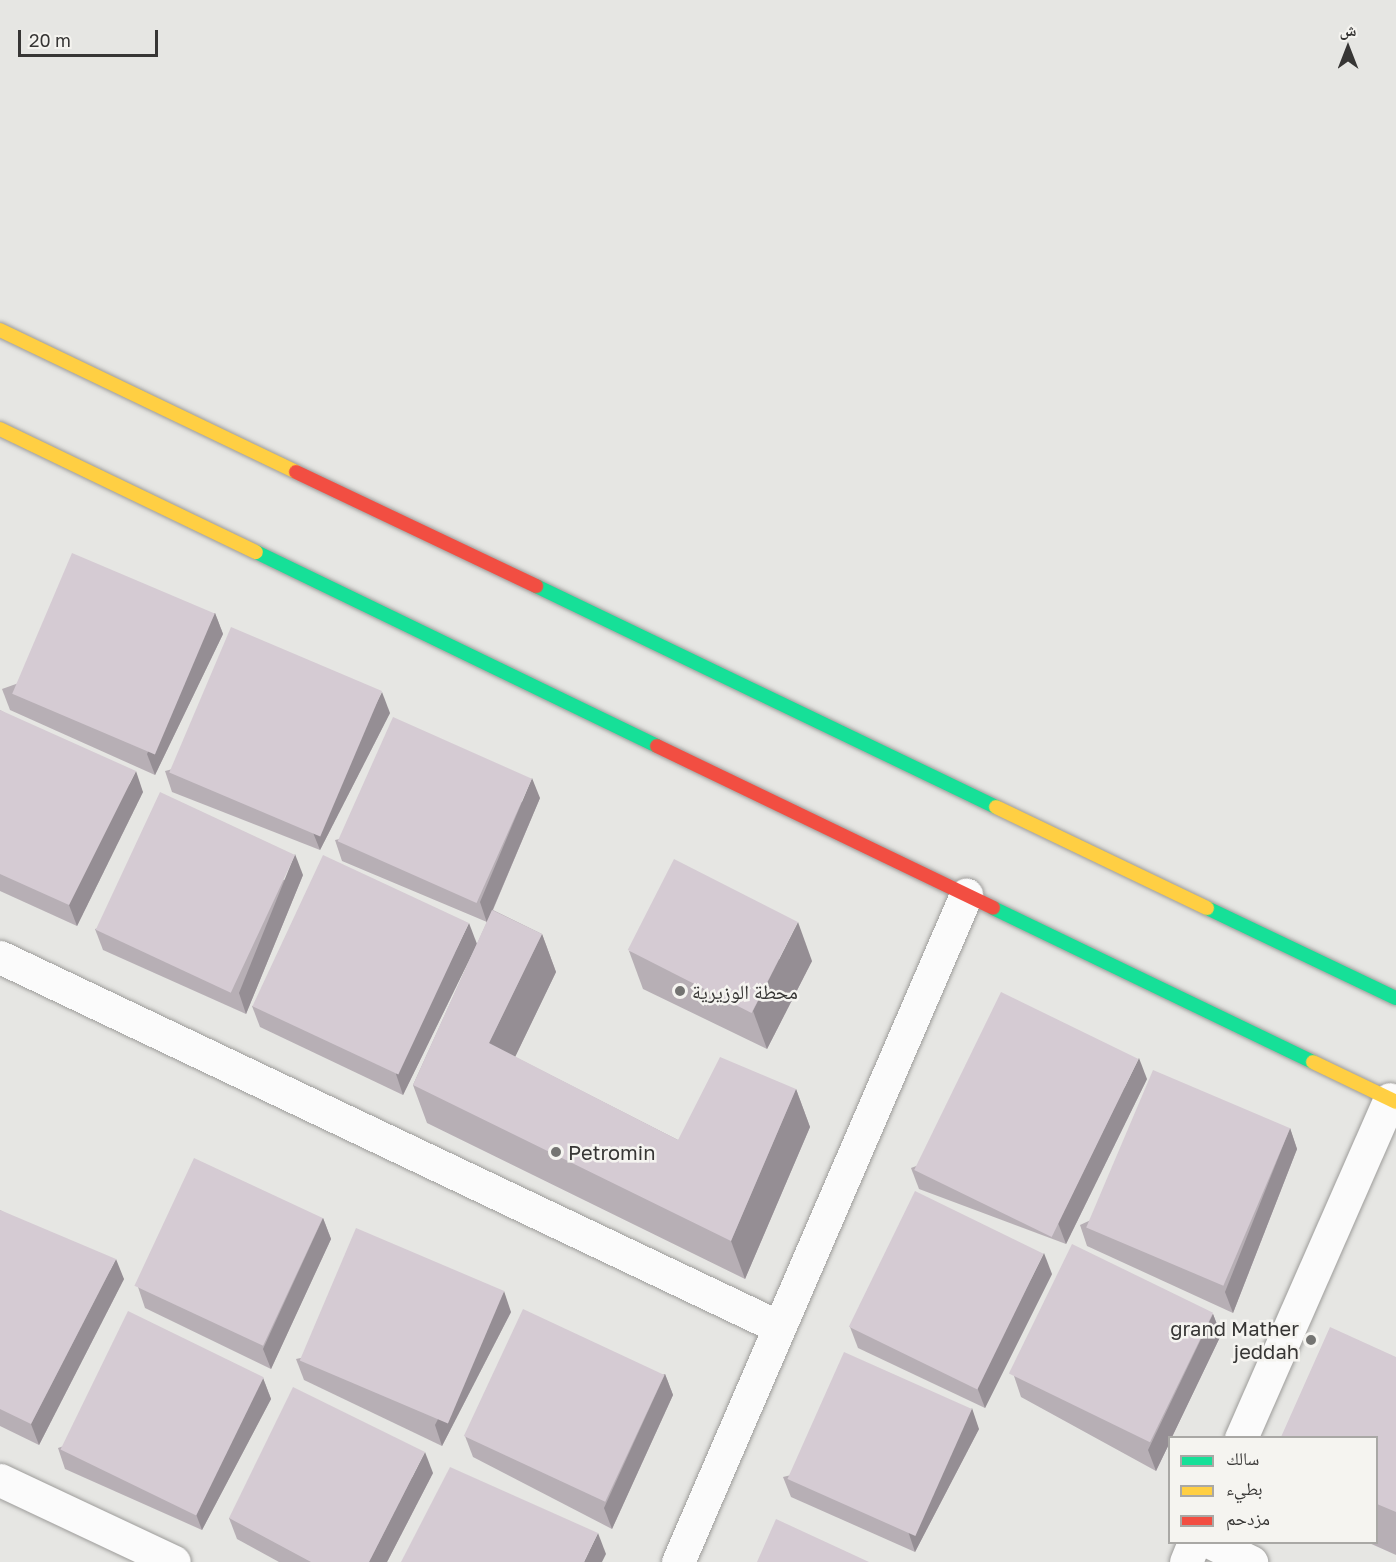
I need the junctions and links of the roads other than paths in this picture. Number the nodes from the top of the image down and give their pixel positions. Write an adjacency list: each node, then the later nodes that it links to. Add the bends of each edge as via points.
1 (0, 330): 5 (street)
2 (0, 429): 3 (street)
3 (966, 895): 6 (street); 7 (street)
4 (0, 957): 7 (street)
5 (1396, 998)
6 (1393, 1101): 8 (street)
7 (779, 1327): 13 (street)
8 (1241, 1436)
9 (0, 1480): 12 (street)
10 (1193, 1544): 14 (street)
11 (1214, 1544): 15 (street)
12 (174, 1562)
13 (678, 1562)
14 (1186, 1562)
15 (1251, 1562)

